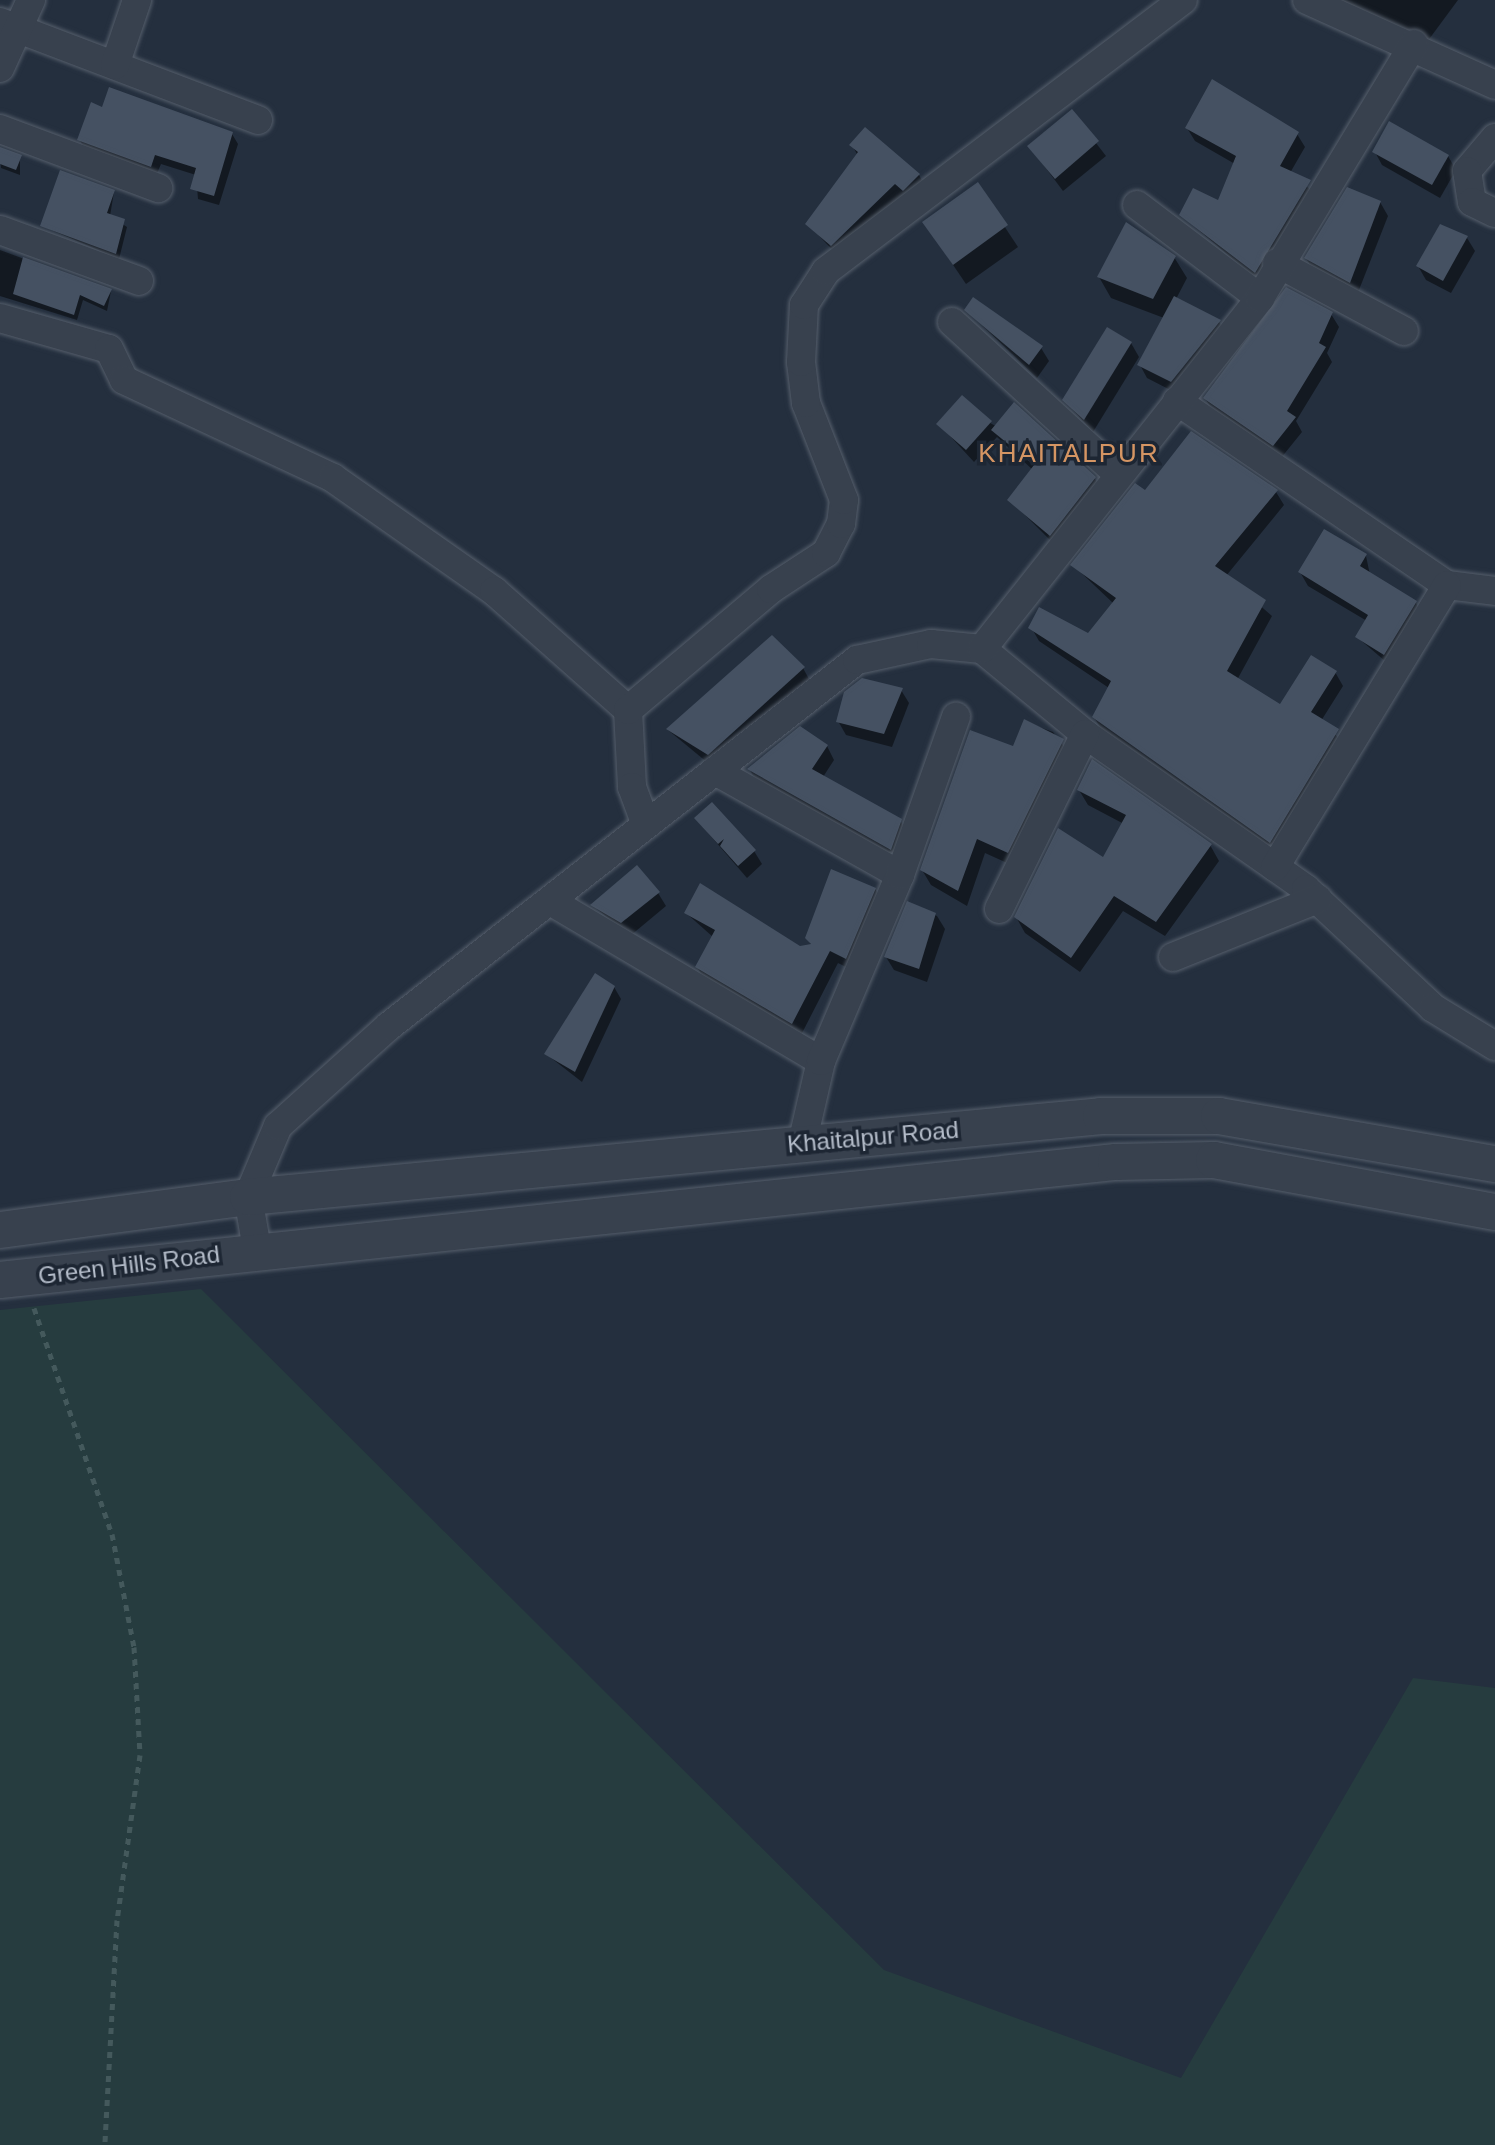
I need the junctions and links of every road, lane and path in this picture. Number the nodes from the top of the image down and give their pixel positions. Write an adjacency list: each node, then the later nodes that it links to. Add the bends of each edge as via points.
1 (31, 0): 5 (street)
2 (137, 0): 7 (street)
3 (1183, 0): 28 (street, via 826,271 804,305 801,362 806,403 844,500 841,524 826,553 771,589)
4 (1307, 0): 6 (street)
5 (10, 25): 7 (street); 8 (street)
6 (1414, 44): 9 (street); 17 (street)
7 (115, 65): 10 (street)
8 (0, 68)
9 (1495, 85)
10 (258, 120)
11 (0, 129): 13 (street)
12 (1495, 138): 15 (street, via 1467,171 1472,202)
13 (158, 188)
14 (1137, 205): 19 (street)
15 (1495, 213)
16 (0, 230): 18 (street)
17 (1277, 263): 19 (street); 22 (street)
18 (139, 281)
19 (1260, 298): 23 (street)
20 (0, 318): 28 (street, via 109,349 124,380 333,478 494,591)
21 (952, 322): 24 (street)
22 (1404, 331)
23 (1177, 401): 24 (street); 25 (street)
24 (1119, 475): 27 (street)
25 (1447, 585): 26 (street); 33 (street)
26 (1495, 591)
27 (982, 649): 30 (street); 31 (street, via 931,644 857,660)
28 (628, 710): 32 (street, via 632,787)
29 (956, 717): 34 (street)
30 (1085, 734): 33 (street); 37 (street)
31 (715, 771): 32 (street); 34 (street)
32 (646, 825): 36 (street)
33 (1275, 867): 35 (street)
34 (900, 875): 40 (street)
35 (1318, 899): 38 (street); 39 (street, via 1433,1008)
36 (552, 902): 40 (street); 43 (street, via 389,1026 278,1126)
37 (999, 909)
38 (1173, 957)
39 (1495, 1046)
40 (821, 1061): 41 (street)
41 (802, 1144): 42 (street, Khaitalpur Road, via 1101,1116 1219,1116); 43 (street, Khaitalpur Road)
42 (1495, 1164)
43 (248, 1197): 45 (street); 46 (street)
44 (1495, 1212): 46 (street, Khaitalpur Road, via 1230,1162 1116,1162)
45 (0, 1230)
46 (257, 1249): 47 (street, Green Hills Road)
47 (0, 1280)
48 (34, 1307): 49 (path, via 112,1534 134,1647 140,1755 117,1920)
49 (105, 2145)

